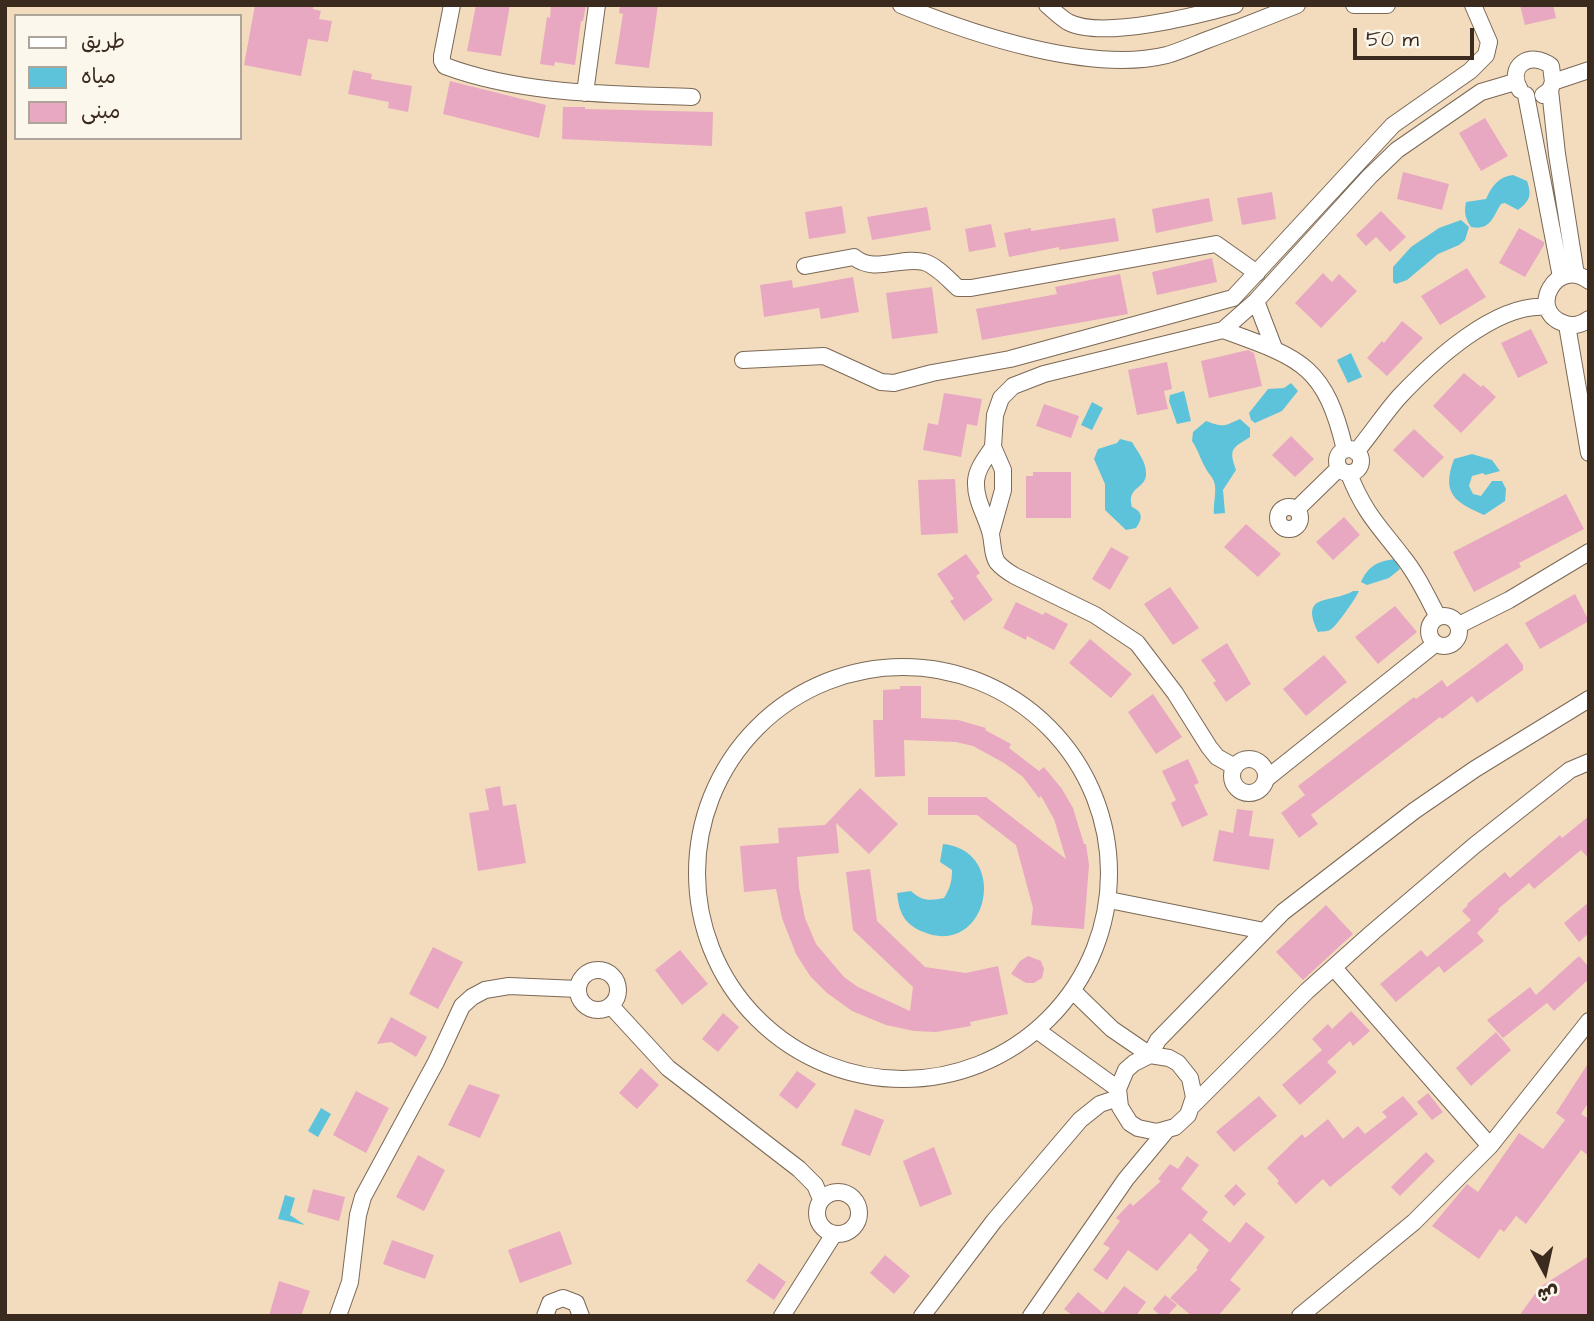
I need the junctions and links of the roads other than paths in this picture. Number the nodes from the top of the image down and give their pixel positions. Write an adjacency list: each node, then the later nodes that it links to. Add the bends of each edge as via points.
1 (452, 5): 13 (street, via 442,56 445,66 504,82)
2 (597, 5): 13 (street)
3 (901, 5): 6 (street, via 1013,44 1114,59 1166,55)
4 (1047, 5): 5 (street, via 1070,23 1131,27)
5 (1236, 5)
6 (1297, 5)
7 (1354, 5): 8 (street)
8 (1387, 5)
9 (1474, 5): 17 (street, via 1489,42 1486,55 1393,125)
10 (1589, 70): 12 (street)
11 (1516, 82): 12 (street, via 1519,66 1534,58 1550,66); 14 (street); 19 (street, via 1481,92 1397,150)
12 (1551, 86): 14 (street, via 1535,97); 18 (street)
13 (585, 93): 15 (street)
14 (1526, 95): 18 (street)
15 (692, 97)
16 (805, 266): 17 (street, via 854,257 862,264 874,265 920,261 932,265 958,288 971,288 1216,244)
17 (1257, 273): 25 (street, via 1233,298 1010,359 894,383 881,382 824,356)
18 (1575, 278): 20 (street, via 1552,284)
19 (1256, 301): 23 (street); 24 (street)
20 (1547, 307): 21 (street); 27 (street, via 1515,310 1482,327 1438,360)
21 (1567, 325): 22 (street); 28 (street)
22 (1588, 326)
23 (1223, 330): 24 (street); 26 (street, via 1044,374 1013,386 1001,398 995,415)
24 (1274, 348): 27 (street, via 1312,373 1324,388)
25 (743, 360)
26 (993, 447): 31 (street, via 1003,470 1003,490); 31 (street, via 979,467 976,481)
27 (1350, 451): 29 (street, via 1361,463 1355,472)
28 (1589, 453)
29 (1344, 471): 30 (street); 33 (street, via 1372,521 1408,565)
30 (1297, 509)
31 (991, 533): 38 (street, via 993,553 1003,569 1095,615 1137,643 1209,747)
32 (1589, 552): 34 (street)
33 (1438, 617): 34 (street, via 1454,619); 35 (street, via 1429,630)
34 (1459, 625): 35 (street, via 1460,633 1451,646)
35 (1435, 644): 39 (street)
36 (1589, 699): 41 (street, via 1415,811)
37 (1589, 762): 42 (street, via 1570,770 1475,845)
38 (1235, 767): 39 (street, via 1255,760); 39 (street, via 1233,782 1243,792 1258,791)
39 (1266, 779)
40 (1109, 900): 41 (street); 44 (street, via 1101,934); 46 (street, via 1110,858 1103,816 1063,741 1033,712 997,689 957,674 915,667 873,669 823,683 793,698 760,724 727,766 712,794 700,835 696,877 701,919 736,996 765,1027 799,1052 838,1069 879,1079 948,1074 1003,1055)
41 (1264, 931): 48 (street, via 1158,1040)
42 (1334, 968): 50 (street); 52 (street)
43 (578, 989): 45 (street, via 582,1003 589,1008); 45 (street, via 585,975 607,973 618,992); 55 (street, via 509,985 485,990 462,1006 363,1197 349,1282)
44 (1075, 993): 46 (street); 48 (street, via 1112,1029)
45 (611, 1006): 53 (street, via 668,1069 799,1169)
46 (1038, 1031): 49 (street)
47 (1586, 1031): 52 (street)
48 (1150, 1055): 49 (street, via 1126,1070); 50 (street, via 1169,1058 1185,1069 1193,1087)
49 (1118, 1093): 51 (street, via 1124,1116 1138,1128); 59 (street, via 1080,1120 994,1221)
50 (1192, 1106): 51 (street, via 1182,1122)
51 (1166, 1131): 60 (street, via 1126,1179)
52 (1490, 1146): 61 (street, via 1414,1222)
53 (821, 1199): 54 (street, via 816,1216 825,1231); 54 (street, via 835,1192 856,1202 859,1218 855,1225 850,1231)
54 (834, 1234): 58 (street)
55 (338, 1316)
56 (545, 1316): 57 (street, via 550,1303 563,1298 576,1303)
57 (581, 1316)
58 (782, 1316)
59 (922, 1316)
60 (1031, 1316)
61 (1300, 1316)

